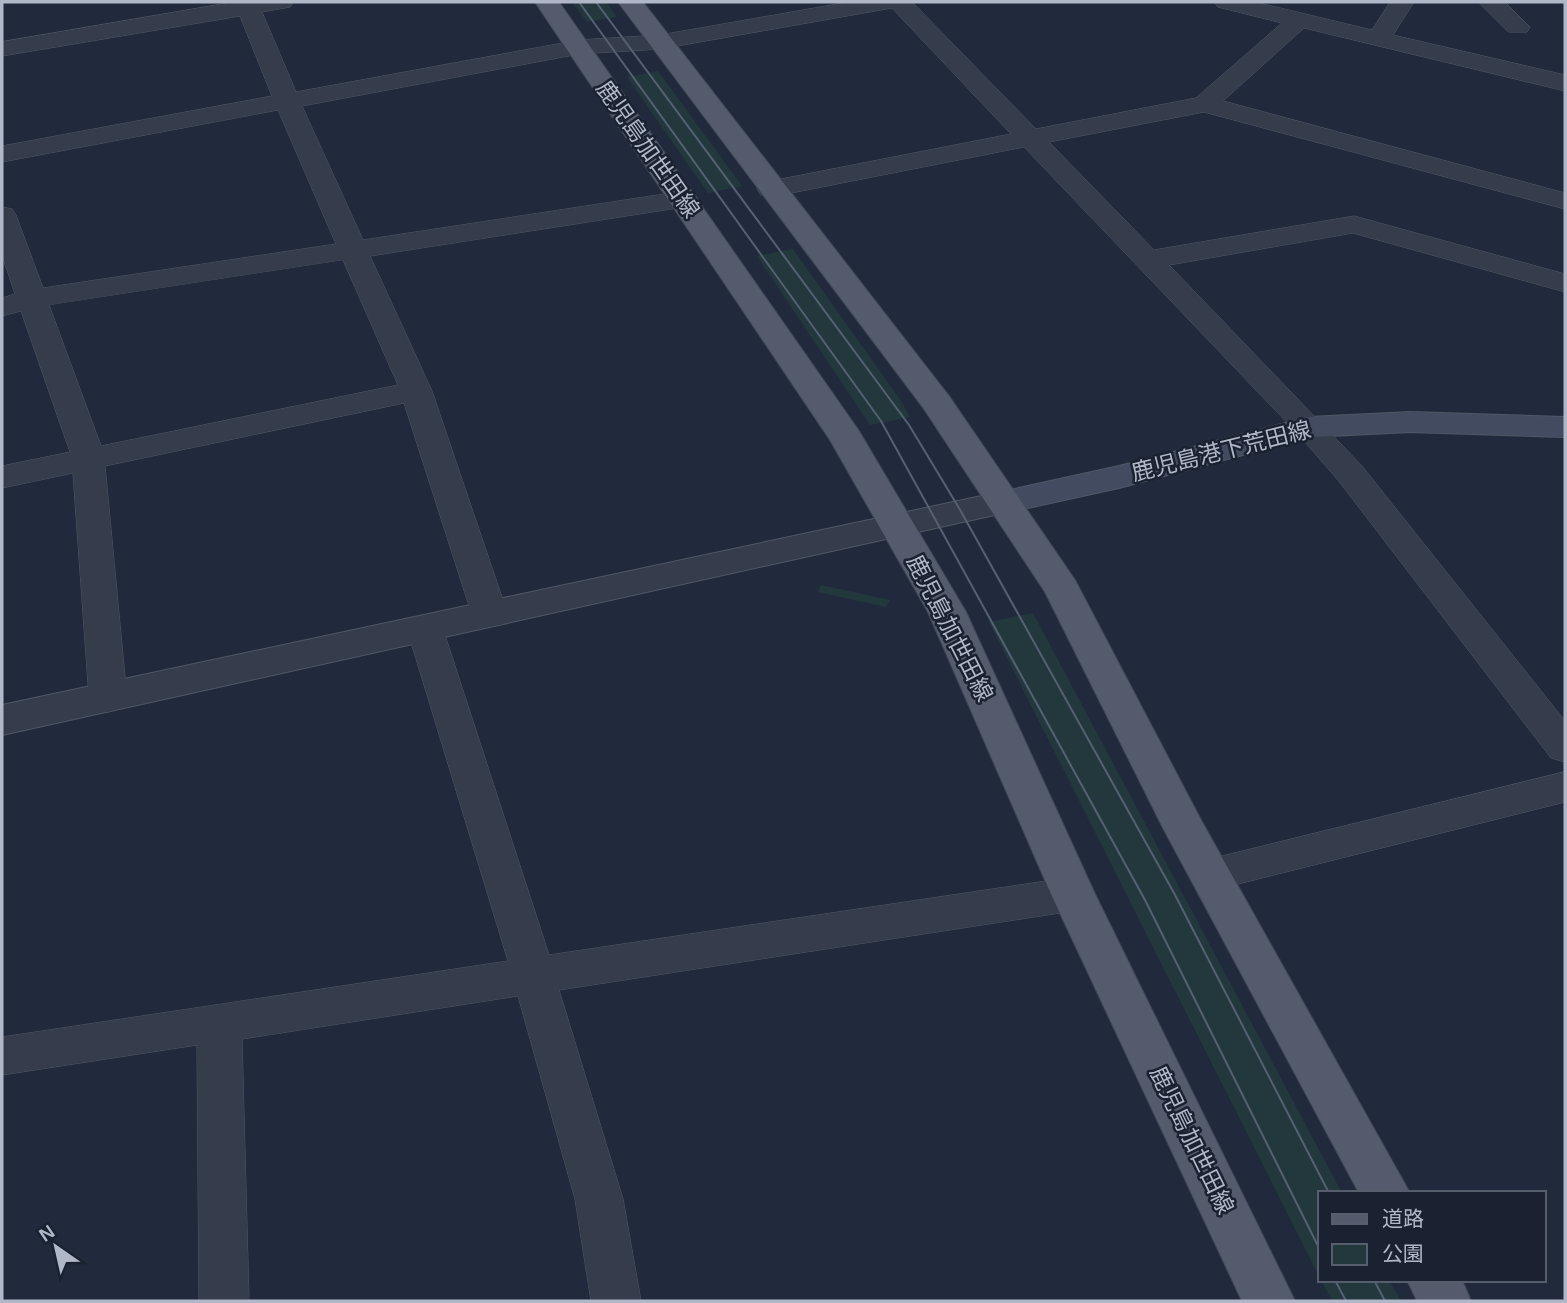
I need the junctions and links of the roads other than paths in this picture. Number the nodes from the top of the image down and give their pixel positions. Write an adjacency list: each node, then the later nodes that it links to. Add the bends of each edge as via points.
1 (282, 2): 9 (street)
2 (547, 2): 14 (main road, 鹿児島加世田線)
3 (630, 2): 13 (main road)
4 (888, 2): 13 (street)
5 (899, 2): 19 (street)
6 (1226, 2): 10 (street)
7 (1402, 2): 12 (street)
8 (1491, 2): 11 (street)
9 (248, 4): 15 (street); 17 (street)
10 (1299, 20): 12 (street); 18 (street)
11 (1518, 27)
12 (1379, 38): 16 (street)
13 (660, 42): 14 (street); 21 (main road)
14 (579, 47): 17 (street); 22 (main road, 鹿児島加世田線)
15 (2, 49)
16 (1565, 83)
17 (288, 102): 20 (street); 25 (street)
18 (1205, 104): 19 (street); 23 (street)
19 (1032, 137): 21 (street); 26 (street)
20 (2, 154)
21 (771, 189): 34 (main road, via 937,403)
22 (684, 199): 25 (street); 35 (main road, 鹿児島加世田線, via 847,439)
23 (1565, 201)
24 (2, 215): 28 (street)
25 (353, 250): 28 (street); 29 (street)
26 (1151, 260): 27 (street, via 1354,224); 31 (street)
27 (1565, 283)
28 (17, 303): 32 (street)
29 (416, 391): 32 (street); 36 (street)
30 (1565, 426): 31 (main road, 鹿児島港下荒田線, via 1423,422)
31 (1310, 427): 34 (main road, 鹿児島港下荒田線); 40 (street)
32 (88, 456): 33 (street); 38 (street)
33 (2, 477)
34 (1005, 502): 35 (street); 42 (main road, via 1062,589)
35 (897, 527): 36 (street); 43 (main road, 鹿児島加世田線, via 951,621)
36 (490, 615): 37 (street)
37 (425, 629): 38 (street); 44 (street)
38 (108, 698): 39 (street)
39 (2, 720)
40 (1565, 748)
41 (1565, 788): 42 (street)
42 (1210, 875): 47 (main road)
43 (1073, 894): 44 (street); 51 (main road, 鹿児島加世田線)
44 (534, 976): 45 (street); 50 (street, via 598,1199)
45 (219, 1024): 46 (street); 49 (street)
46 (2, 1056)
47 (1384, 1191)
48 (1434, 1282): 52 (main road)
49 (224, 1301)
50 (616, 1301)
51 (1269, 1301)
52 (1445, 1301)

